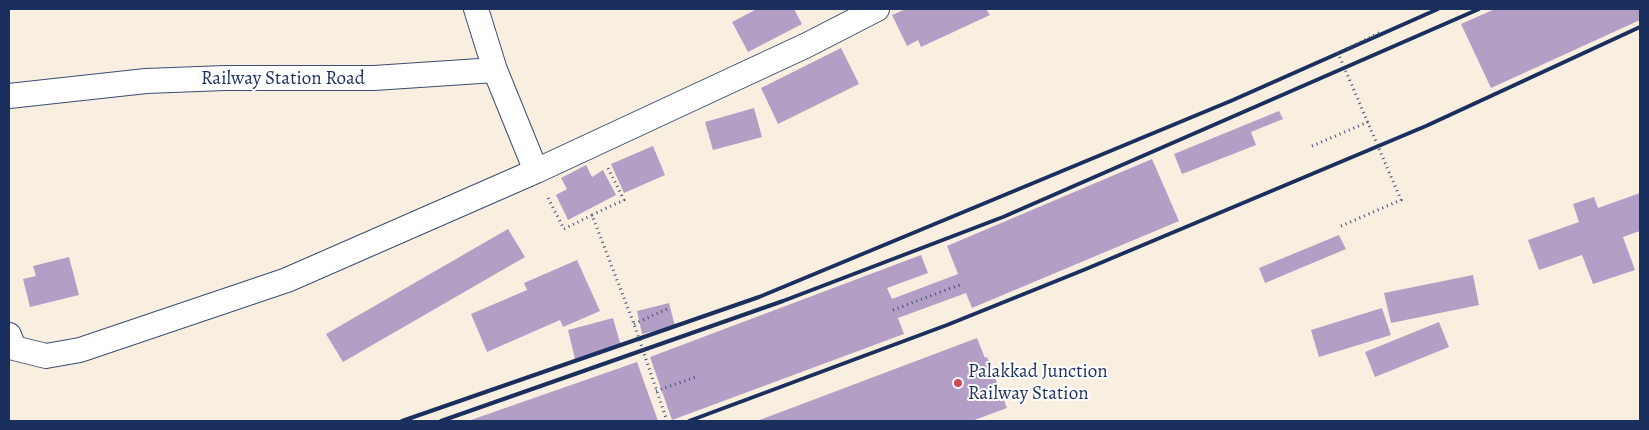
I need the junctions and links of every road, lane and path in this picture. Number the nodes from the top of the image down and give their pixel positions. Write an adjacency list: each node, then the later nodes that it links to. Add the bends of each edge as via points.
1 (476, 9): 4 (street)
2 (877, 9): 9 (street)
3 (1381, 32): 6 (path, bridge, via 1338,54)
4 (495, 70): 5 (street, Railway Station Road, via 374,78 146,81); 9 (street)
5 (9, 96)
6 (1368, 122): 7 (path); 12 (path, bridge, via 1401,200)
7 (1312, 146)
8 (608, 168): 11 (path, via 624,200)
9 (536, 171): 17 (street, via 287,280 80,350 46,356 14,348)
10 (548, 198): 11 (path, bridge, via 564,229)
11 (592, 215): 16 (path, bridge)
12 (1341, 226)
13 (962, 284): 15 (path)
14 (667, 309): 16 (path)
15 (893, 310)
16 (634, 324): 19 (path, bridge)
17 (9, 334)
18 (696, 377): 19 (path)
19 (656, 391): 20 (path, bridge)
20 (667, 421)

